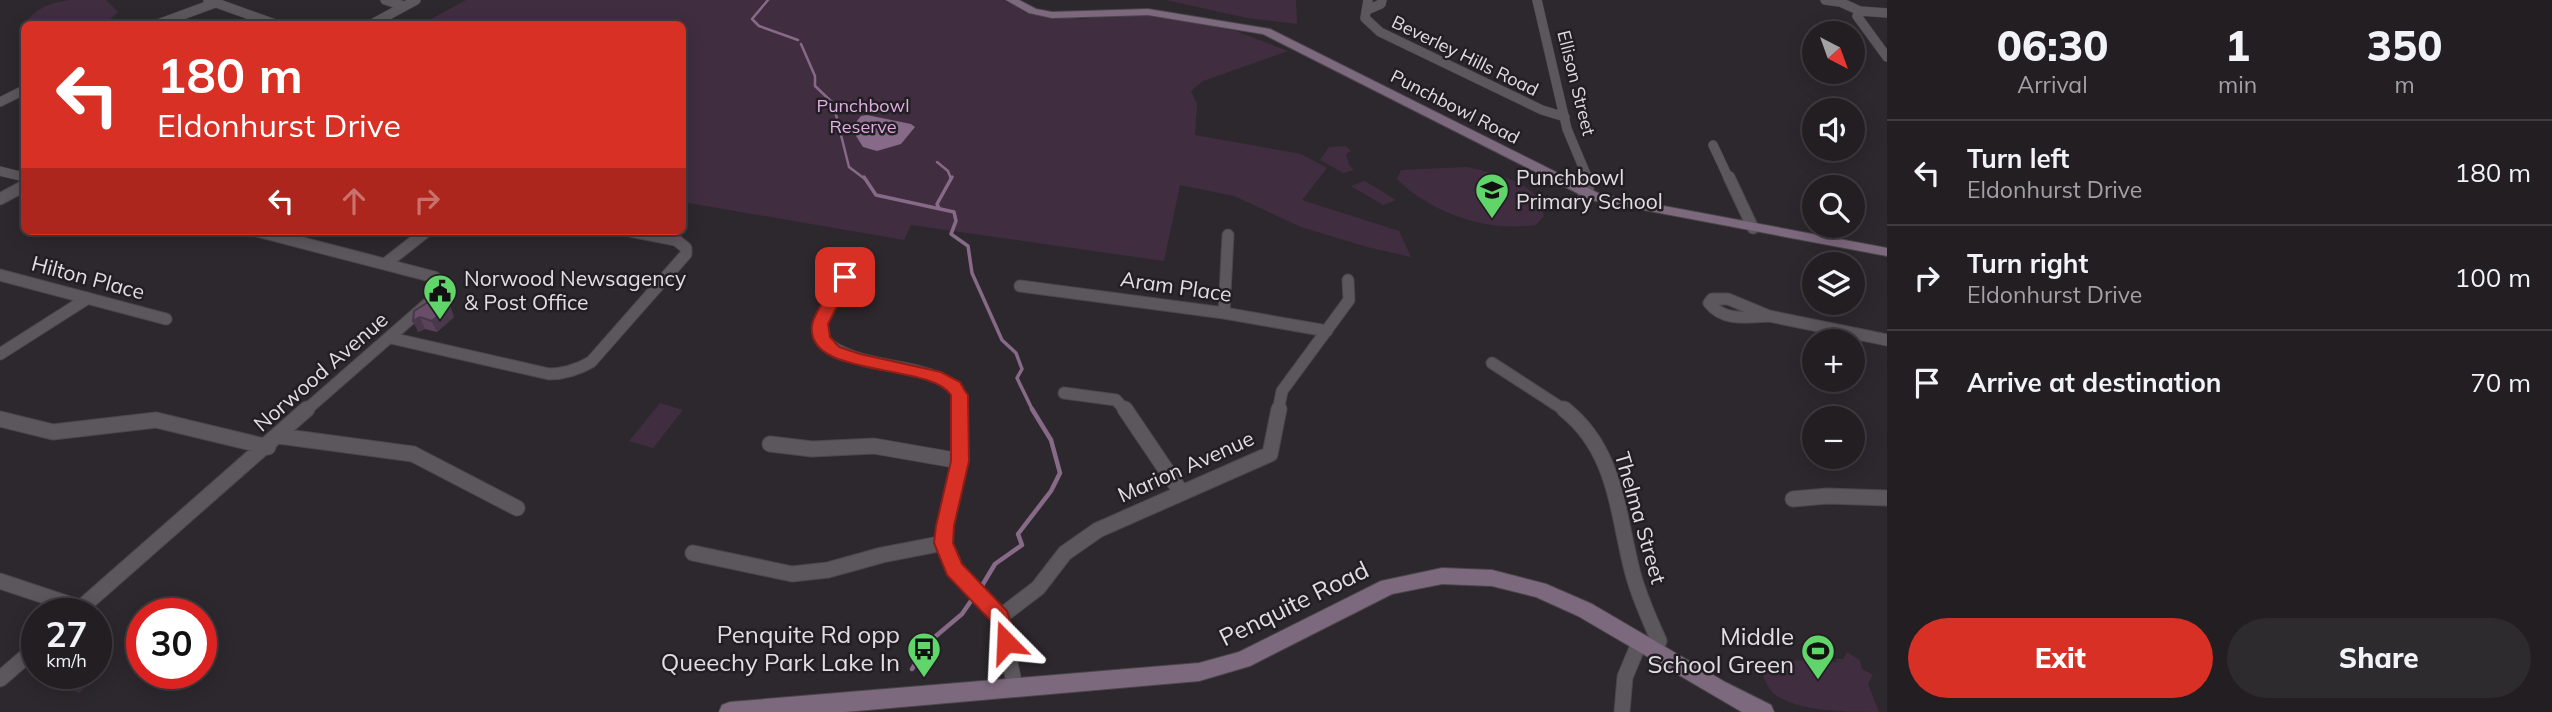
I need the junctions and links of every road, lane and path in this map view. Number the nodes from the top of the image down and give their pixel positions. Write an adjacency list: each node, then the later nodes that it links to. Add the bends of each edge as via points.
1 (385, 0): 10 (street)
2 (416, 0): 10 (street)
3 (1011, 0): 24 (street, Punchbowl Road, via 1052,15 1147,12 1272,33)
4 (1382, 0): 9 (street, Beverley Hills Road, via 1379,5)
5 (1537, 0): 19 (street, Ellison Street)
6 (1825, 0): 8 (street)
7 (211, 1): 13 (street); 14 (street)
8 (1840, 1): 11 (street)
9 (1368, 5): 19 (street, Beverley Hills Road, via 1365,18 1387,36)
10 (404, 6): 15 (street)
11 (1860, 11): 12 (street); 16 (street, via 1857,16)
12 (1887, 13)
13 (165, 21)
14 (267, 21)
15 (377, 21)
16 (1887, 57)
17 (21, 92): 18 (street)
18 (0, 102)
19 (1565, 117): 22 (street, Ellison Street)
20 (1713, 145): 28 (street)
21 (0, 172): 23 (street)
22 (1583, 173): 24 (street); 26 (street, Ellison Street, via 1588,186)
23 (21, 176)
24 (1568, 184): 26 (street, Punchbowl Road)
25 (21, 188): 27 (street)
26 (1583, 192): 28 (street, Punchbowl Road)
27 (0, 200)
28 (1753, 228): 33 (street, Punchbowl Road)
29 (273, 235): 34 (street, Norwood Avenue)
30 (422, 235): 34 (street)
31 (650, 235): 44 (street, via 676,240 687,254 590,362 570,373 549,374)
32 (1228, 235): 40 (street)
33 (1887, 252)
34 (385, 264): 44 (street, Norwood Avenue, via 434,277 442,286 436,299)
35 (0, 275): 39 (street, Hilton Place)
36 (845, 277): 53 (street, via 820,324 822,338 845,355 936,376 954,386 960,395)
37 (1348, 280): 43 (street, Marion Avenue, via 1349,300)
38 (1020, 286): 40 (street, Aram Place)
39 (88, 298): 42 (street, Hilton Place); 46 (street)
40 (1224, 313): 43 (street, Aram Place)
41 (1769, 316): 45 (street)
42 (166, 319)
43 (1327, 331): 54 (street, Marion Avenue, via 1279,397 1270,454)
44 (391, 338): 50 (street, Norwood Avenue)
45 (1887, 340)
46 (0, 354)
47 (1492, 363): 64 (street, Thelma Street, via 1581,423 1608,465 1632,574 1659,641)
48 (1063, 393): 54 (street, via 1116,400)
49 (0, 419): 52 (street, via 53,432 139,420 172,422)
50 (279, 436): 52 (street, Norwood Avenue); 57 (street, via 413,454)
51 (770, 444): 53 (street, via 812,450 874,446)
52 (268, 447): 62 (street, Norwood Avenue)
53 (960, 461): 58 (street)
54 (1181, 492): 63 (street, Marion Avenue, via 1079,542 1038,588)
55 (1887, 498): 56 (street)
56 (1793, 499)
57 (517, 508)
58 (944, 543): 59 (street, via 792,574); 63 (street, via 954,569)
59 (693, 553)
60 (0, 581): 61 (street)
61 (44, 598)
62 (93, 598)
63 (1000, 617): 67 (street)
64 (1648, 645): 67 (street, Penquite Road, via 1585,608 1540,590 1488,578 1434,576 1388,587 1222,668); 70 (street, via 1625,677); 71 (street, Penquite Road)
65 (21, 661): 66 (street)
66 (0, 679)
67 (1014, 687): 68 (street, Penquite Road)
68 (801, 709): 69 (street, Penquite Road)
69 (730, 712)
70 (1622, 712)
71 (1763, 712)

